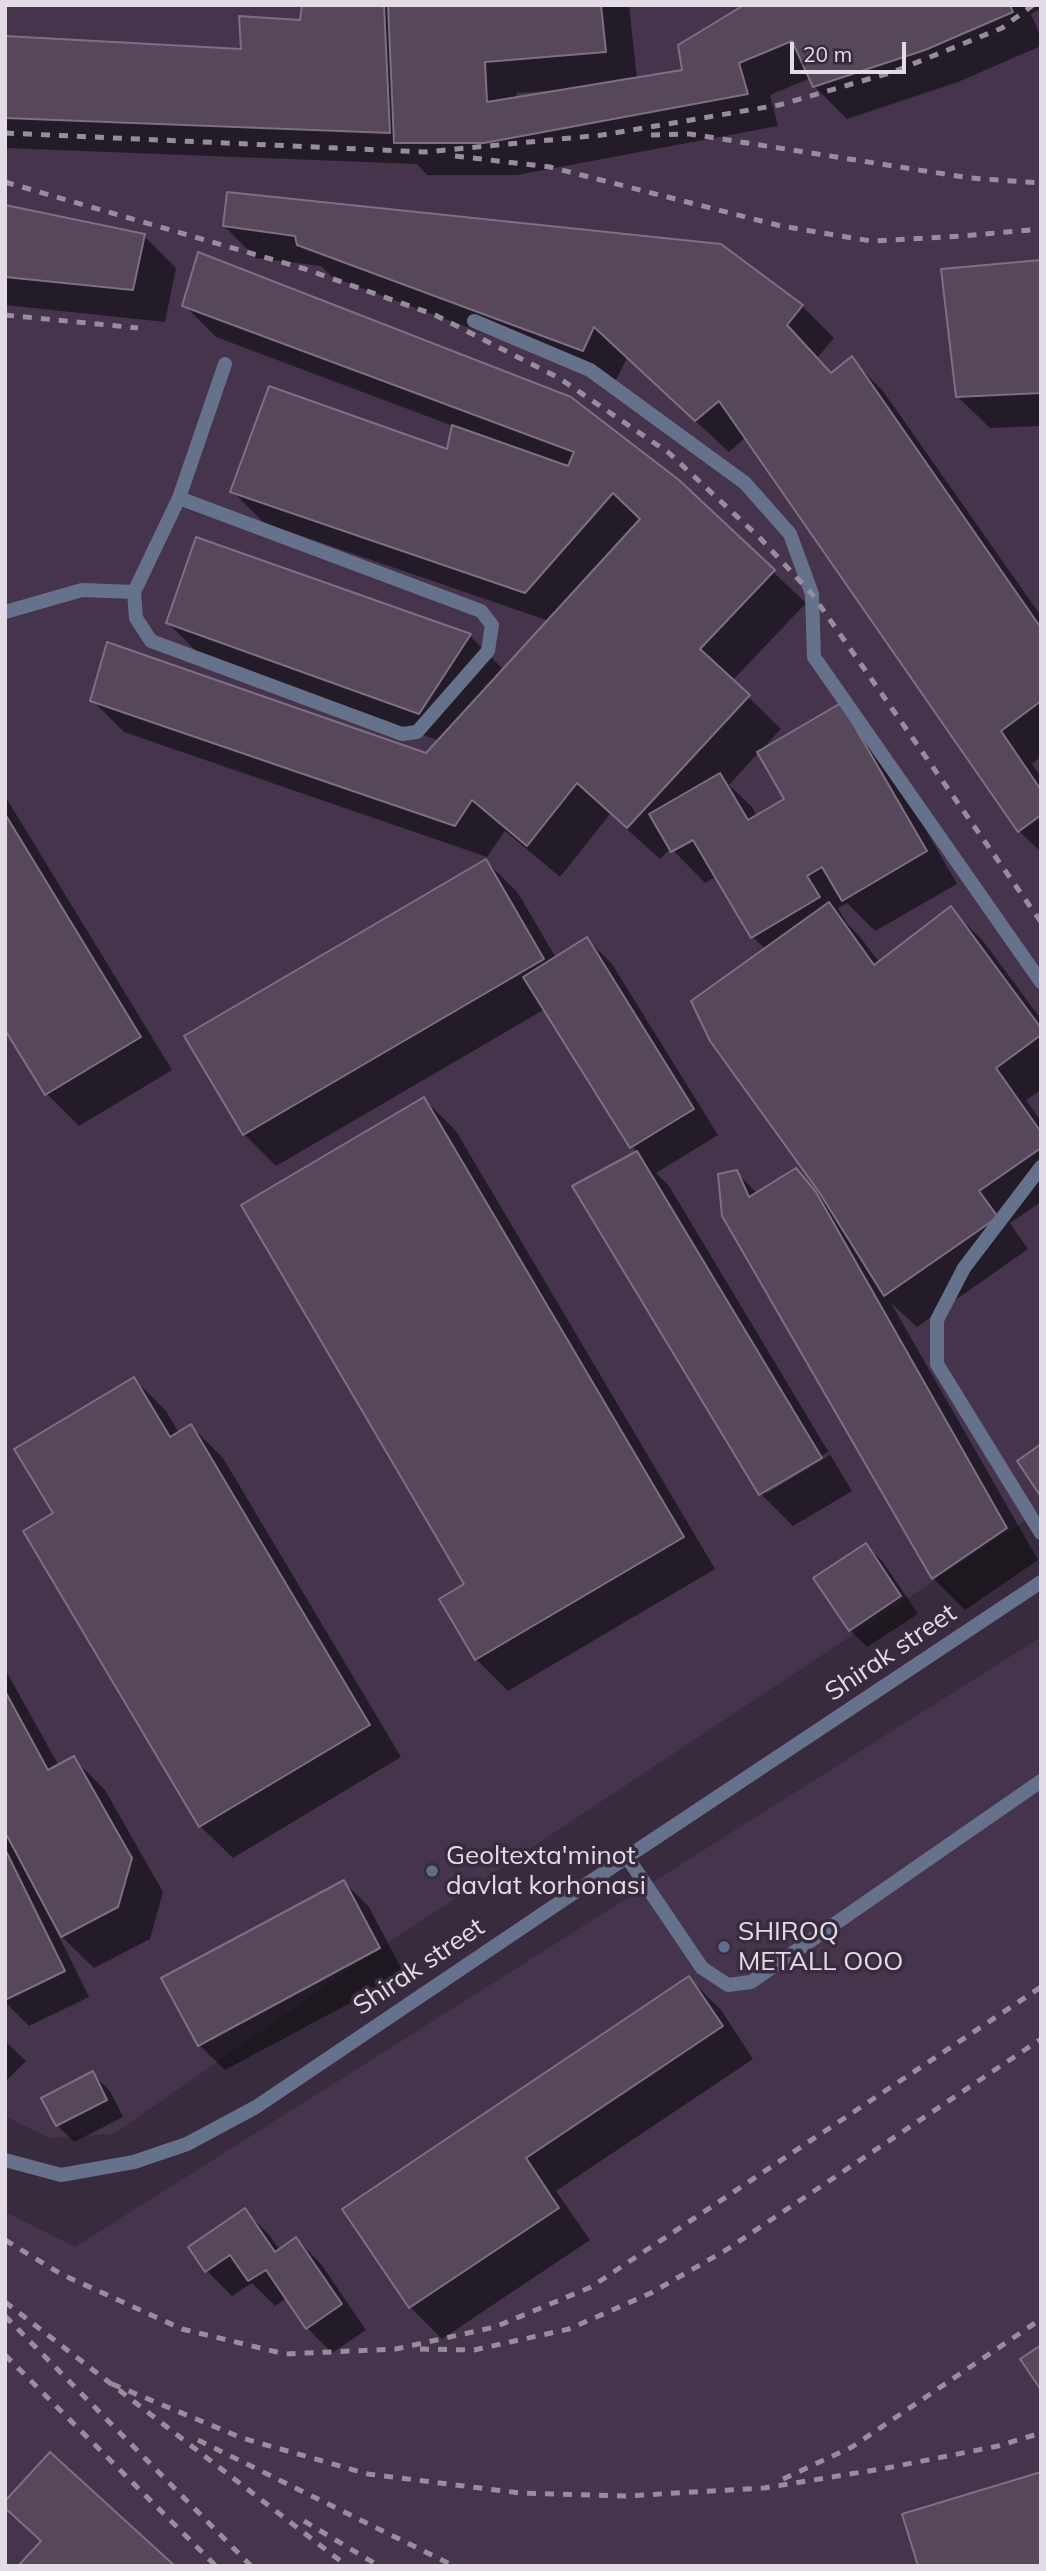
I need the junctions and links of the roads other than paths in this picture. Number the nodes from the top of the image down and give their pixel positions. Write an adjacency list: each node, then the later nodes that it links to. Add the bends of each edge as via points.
1 (474, 321): 6 (street, via 590,370 745,483 790,534 812,594 814,656)
2 (225, 364): 3 (street)
3 (179, 498): 4 (street); 4 (street, via 481,611 492,625 488,651 417,732 402,734 150,641 136,618)
4 (134, 592): 5 (street, via 82,590)
5 (5, 612)
6 (1041, 982)
7 (1041, 1167): 8 (street, via 964,1268 937,1320 937,1364)
8 (1041, 1533)
9 (1041, 1582): 11 (street, Shirak street)
10 (1041, 1781): 11 (street, via 751,1982 728,1985 702,1968)
11 (627, 1857): 12 (street, Shirak street, via 256,2107 187,2144 134,2162 61,2175)
12 (5, 2160)

